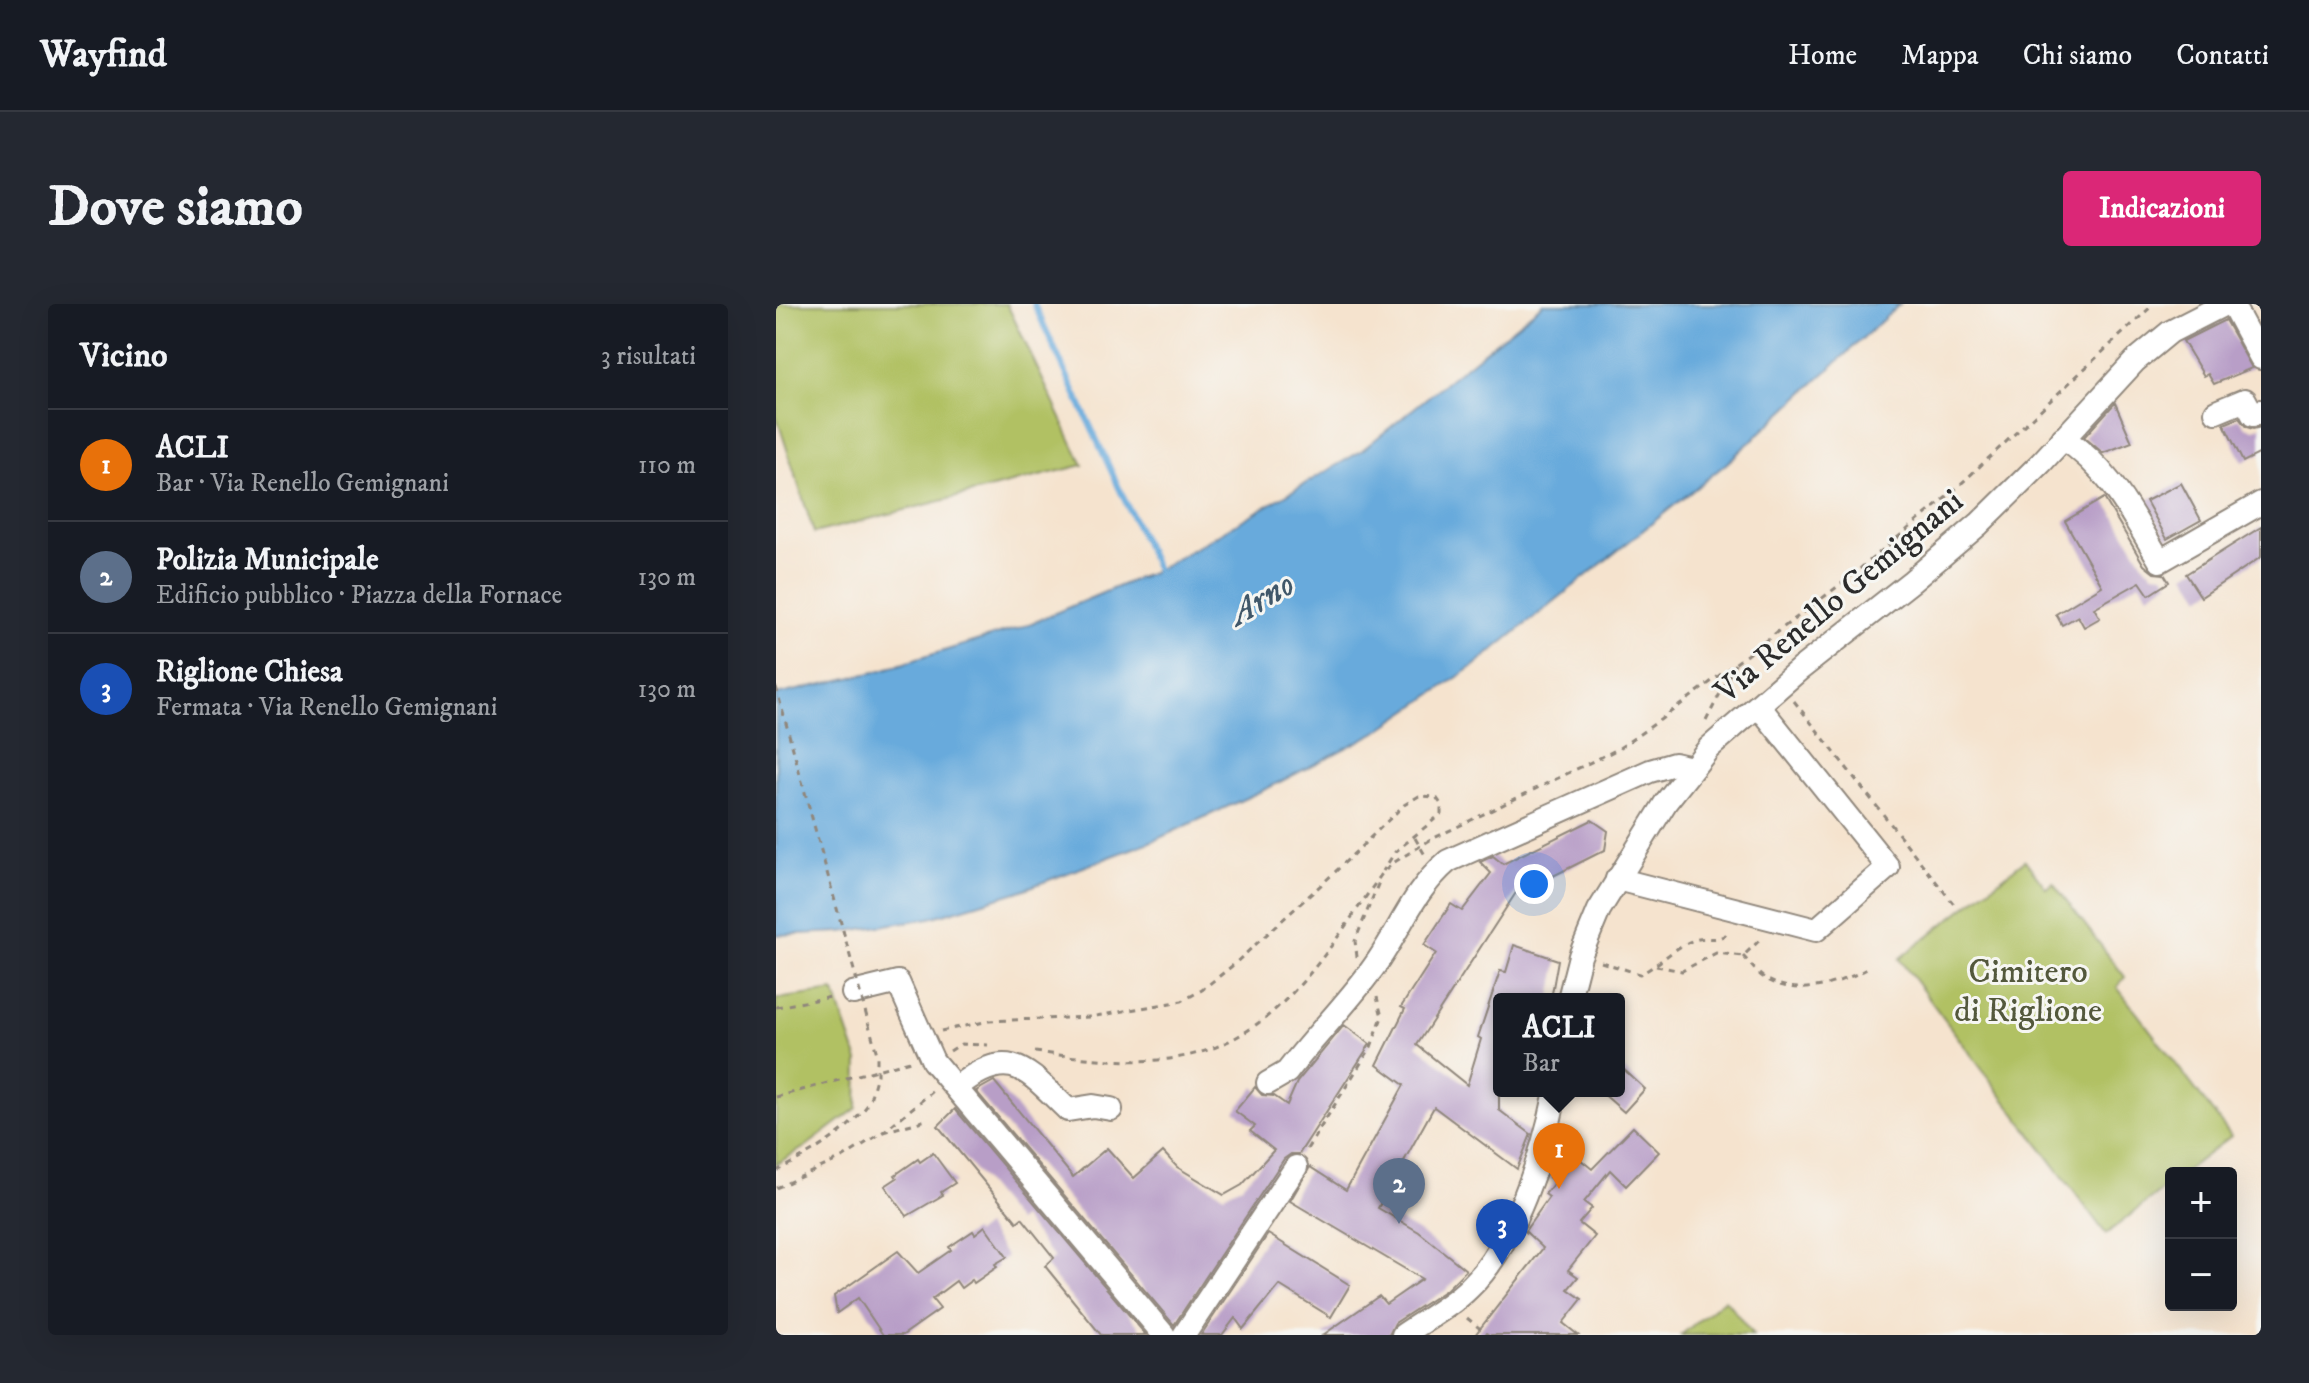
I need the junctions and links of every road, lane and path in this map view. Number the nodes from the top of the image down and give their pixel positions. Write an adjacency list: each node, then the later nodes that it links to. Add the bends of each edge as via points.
1 (2154, 304): 9 (path, via 1949,495)
2 (2225, 304): 7 (street, Via Renello Gemignani, via 2170,332 2135,361)
3 (2232, 304): 4 (street)
4 (2261, 358)
5 (2261, 411): 6 (street, via 2253,415 2245,400)
6 (2216, 412)
7 (2063, 438): 8 (street, via 2110,478 2160,561); 12 (street, Via Renello Gemignani, via 1979,524)
8 (2261, 503)
9 (1736, 663): 13 (path, via 1701,730 1699,738); 16 (path, via 1618,749)
10 (776, 687): 42 (path, bridge, via 877,1054 869,1103 849,1125)
11 (1789, 694): 19 (path)
12 (1756, 708): 13 (street, Via Renello Gemignani); 21 (street, via 1888,867 1816,930)
13 (1709, 748): 14 (street, Via Renello Gemignani)
14 (1692, 768): 18 (street, Via Renello Gemignani); 26 (street, via 1674,764 1650,771 1448,861 1415,896)
15 (1414, 837): 16 (path); 17 (path, via 1395,852); 30 (path, via 1441,814 1436,797 1419,796 1404,805 1232,966 1182,1001 1090,1017 989,1021)
16 (1420, 847): 17 (path)
17 (1381, 875): 26 (path, via 1354,951); 32 (path, via 1304,981 1250,1032 1203,1052 1159,1060 1105,1061)
18 (1617, 879): 20 (street); 28 (street, Via Renello Gemignani, via 1580,956)
19 (1956, 907)
20 (1751, 913): 21 (street); 24 (path, via 1724,937 1697,938)
21 (1781, 921): 22 (path)
22 (1743, 956): 24 (path, via 1716,953 1682,971); 25 (path, via 1765,979 1815,989)
23 (1590, 959): 24 (path, via 1640,974)
24 (1656, 966)
25 (1869, 968)
26 (1372, 971): 34 (street, via 1287,1072); 41 (path, via 1382,1017 1371,1047)
27 (853, 993): 29 (path); 30 (street, via 898,982)
28 (1571, 993)
29 (776, 1007)
30 (921, 1033): 33 (street)
31 (992, 1046): 33 (path, via 961,1044)
32 (1027, 1052)
33 (933, 1061): 35 (street); 36 (path, via 911,1060)
34 (1268, 1083)
35 (949, 1086): 38 (street, via 1005,1064 1039,1080 1068,1110); 40 (path); 45 (street)
36 (776, 1097)
37 (1555, 1097): 44 (street, via 1518,1211 1480,1262 1467,1291)
38 (1111, 1109)
39 (926, 1120): 40 (path)
40 (883, 1132): 43 (path, via 844,1157)
41 (1296, 1167): 46 (street)
42 (776, 1171)
43 (776, 1188)
44 (1448, 1304): 47 (street); 48 (path)
45 (1164, 1335)
46 (1184, 1335)
47 (1403, 1335)
48 (1488, 1335)

